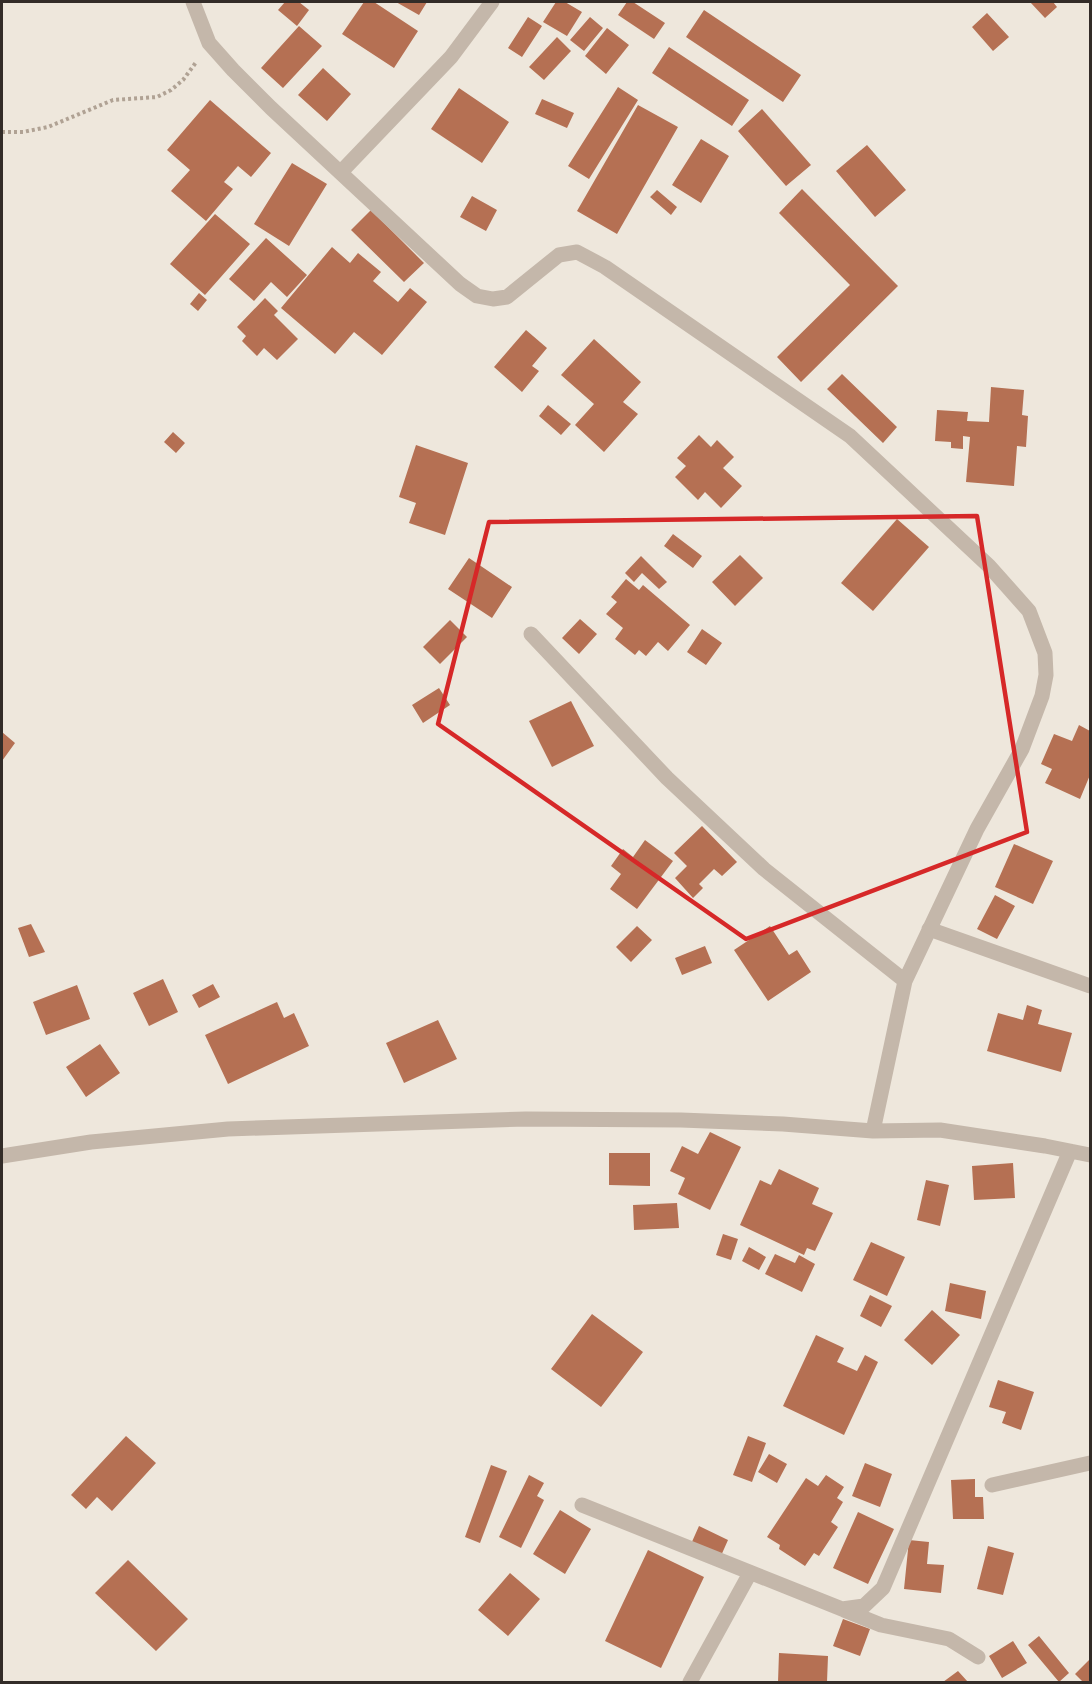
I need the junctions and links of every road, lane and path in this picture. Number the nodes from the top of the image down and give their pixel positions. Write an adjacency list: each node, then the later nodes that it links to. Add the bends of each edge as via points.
1 (193, 2): 3 (street)
2 (492, 2): 5 (street, via 450,57)
3 (209, 43): 4 (path, via 183,80 157,97 113,100 48,128); 5 (street, via 271,108)
4 (2, 132)
5 (341, 172): 7 (street, via 477,296 507,297 559,255 577,252 605,267 850,436 989,566 1029,611 1045,653 1042,696 1022,749 976,829)
6 (531, 634): 8 (street, via 667,778 764,869)
7 (930, 928): 8 (street); 9 (street)
8 (905, 981): 10 (street)
9 (1090, 986)
10 (873, 1131): 11 (street, via 940,1130); 12 (street, via 681,1120 503,1119 228,1129)
11 (1070, 1151): 13 (street); 18 (street, via 883,1588 864,1606)
12 (2, 1155)
13 (1090, 1155)
14 (1090, 1463): 15 (street)
15 (992, 1485)
16 (582, 1505): 17 (street)
17 (750, 1573): 18 (street); 20 (street)
18 (842, 1610): 19 (street, via 882,1625 949,1639)
19 (978, 1657)
20 (690, 1683)

